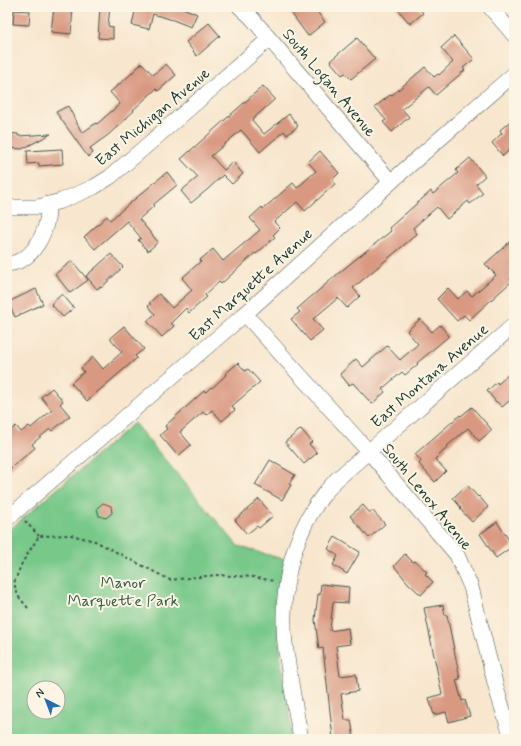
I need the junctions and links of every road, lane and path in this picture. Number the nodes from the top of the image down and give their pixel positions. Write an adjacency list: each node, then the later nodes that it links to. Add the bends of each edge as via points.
1 (240, 7): 4 (street, South Logan Avenue)
2 (490, 7): 3 (street)
3 (514, 35)
4 (269, 38): 6 (street, South Logan Avenue); 7 (street, East Michigan Avenue, via 110,177 86,191)
5 (514, 74): 6 (street, East Marquette Avenue)
6 (391, 182): 10 (street, East Marquette Avenue)
7 (48, 204): 8 (street, East Michigan Avenue, via 38,207); 9 (street, via 47,220 37,244 19,261)
8 (7, 207)
9 (7, 264)
10 (245, 314): 12 (street, South Lenox Avenue); 13 (street, East Marquette Avenue)
11 (514, 327): 12 (street, East Montana Avenue)
12 (368, 452): 17 (street, East Montana Avenue, via 324,494 294,549 286,585 284,642); 18 (street, South Lenox Avenue, via 457,556 471,587 497,692)
13 (12, 515): 14 (path)
14 (39, 536): 15 (path, via 71,535 95,541 170,580 216,575 253,577); 16 (path, via 22,563 14,582 18,596)
15 (279, 582)
16 (28, 608)
17 (301, 739)
18 (513, 739)

